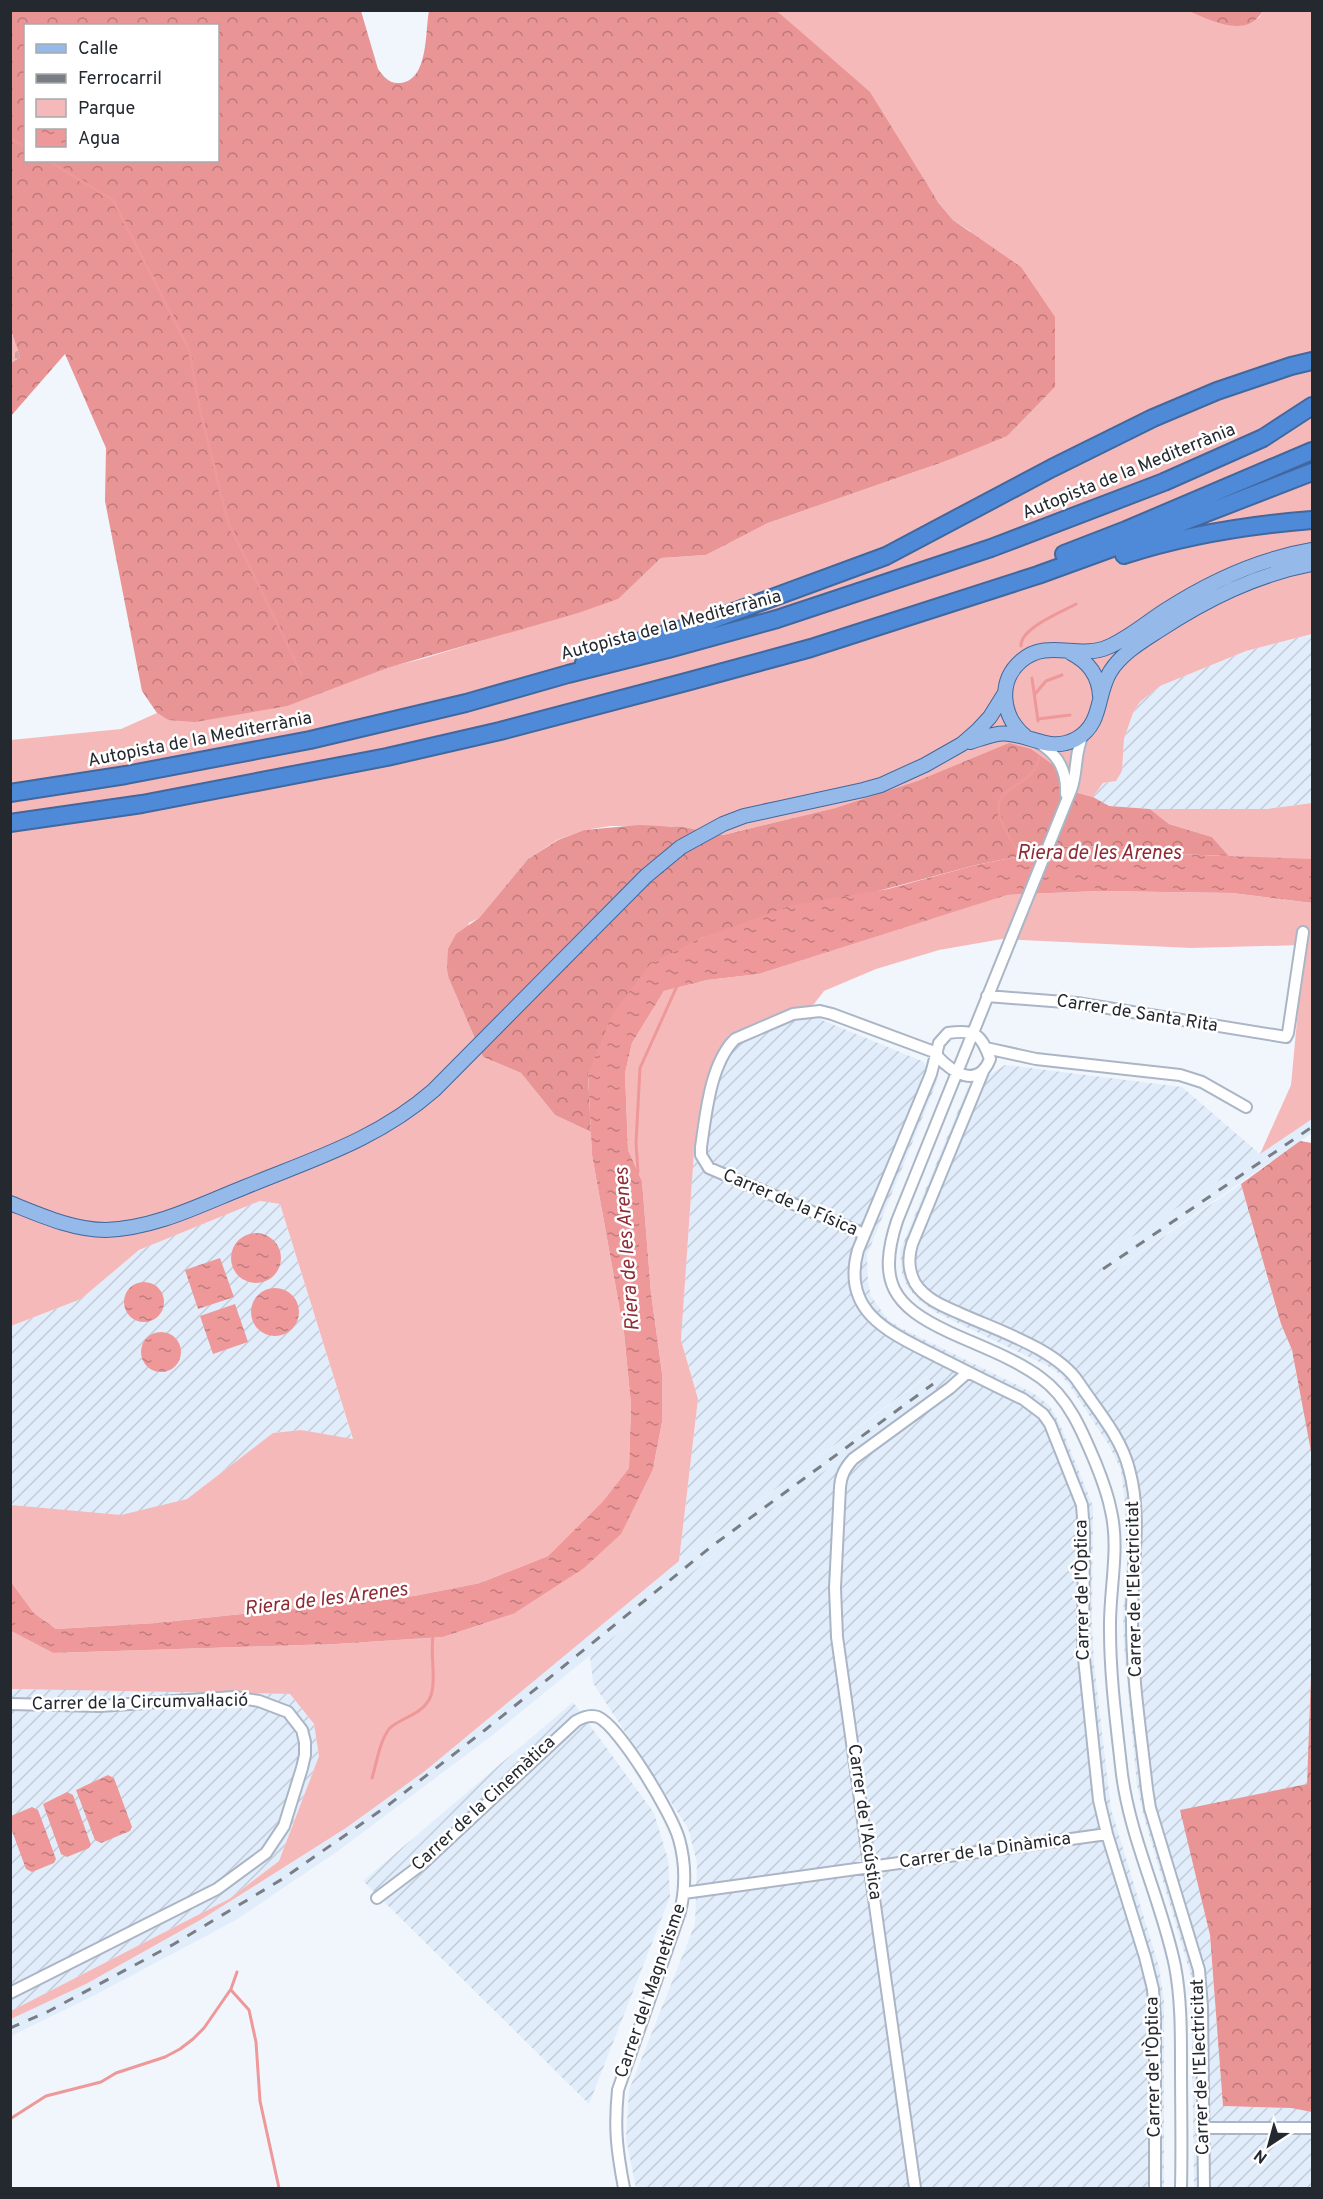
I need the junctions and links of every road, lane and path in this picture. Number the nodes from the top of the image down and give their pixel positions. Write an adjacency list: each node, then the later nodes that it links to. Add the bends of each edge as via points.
1 (1311, 361): 11 (highway, via 1258,376 1153,418 886,556 709,621 610,650)
2 (1312, 406): 11 (highway, Autopista de la Mediterrània, via 1263,438 1226,456 992,548 777,619)
3 (1312, 451): 9 (highway, via 1031,566)
4 (1312, 472): 8 (highway)
5 (1312, 520): 8 (highway, via 1237,528 1131,552 1039,585)
6 (1312, 550): 10 (main road, via 1255,565 1208,585 1108,647 1092,652)
7 (1312, 564): 13 (main road, via 1233,588 1166,626 1114,666)
8 (1011, 583): 9 (highway)
9 (990, 589): 19 (highway, via 811,648 500,731 238,786)
10 (1067, 651): 12 (main road, via 1047,649 1029,655 1014,669); 13 (main road, via 1085,661 1095,673)
11 (568, 674): 17 (highway, Autopista de la Mediterrània, via 310,741)
12 (1005, 693): 15 (main road, via 1010,719); 16 (main road, via 983,725)
13 (1100, 704): 14 (main road, via 1095,720)
14 (1083, 735): 15 (main road, via 1054,745); 18 (street, via 1074,783)
15 (1034, 741): 16 (main road, via 1002,733); 18 (street, via 1053,753 1065,771)
16 (962, 744): 34 (main road, via 881,785 744,816 681,847 631,891 416,1107 375,1133 141,1226 91,1229)
17 (10, 793)
18 (1064, 806): 21 (street)
19 (10, 823)
20 (1303, 932): 21 (street, Carrer de Santa Rita, via 1286,1037 1077,1003)
21 (987, 996): 22 (street)
22 (973, 1033): 23 (street); 24 (street, via 948,1033 939,1043); 30 (street)
23 (986, 1048): 25 (street); 26 (street)
24 (937, 1054): 27 (street); 29 (street, Carrer de l'Òptica); 35 (street, Carrer de la Física, via 832,1014 813,1011 793,1014 735,1039 714,1078 701,1147 709,1168)
25 (1008, 1054): 26 (street); 33 (street, via 1180,1075 1202,1082)
26 (990, 1059): 28 (street, Carrer de l'Electricitat)
27 (946, 1066): 29 (street); 30 (street)
28 (984, 1070): 31 (street); 32 (street, Carrer de l'Electricitat)
29 (931, 1074): 35 (street, Carrer de l'Òptica)
30 (956, 1074): 31 (street); 49 (street, via 893,1234 889,1272 895,1291 912,1312 1027,1369 1054,1389 1073,1415 1107,1496 1114,1544 1109,1610 1121,1771 1129,1815 1174,1961 1181,2004)
31 (969, 1075): 32 (street, Carrer de l'Electricitat)
32 (970, 1104): 44 (street, Carrer de l'Electricitat, via 912,1244 909,1265 915,1283 931,1299 1039,1350 1067,1368 1114,1434 1129,1468 1137,1529 1132,1648 1146,1777 1150,1808 1199,1970)
33 (1246, 1107)
34 (10, 1203)
35 (864, 1234): 36 (street, Carrer de l'Òptica, via 854,1273 859,1296 871,1316 894,1334)
36 (968, 1372): 39 (street, Carrer de l'Òptica, via 1043,1414 1078,1491 1084,1520 1083,1649 1099,1800); 40 (street, Carrer de l'Acústica, via 853,1459 841,1477 835,1614)
37 (10, 1704): 43 (street, Carrer de la Circumval·lació, via 100,1706 234,1697 259,1701 288,1712 302,1730 305,1755 284,1826 266,1853 217,1889)
38 (593, 1716): 41 (street, Carrer del Magnetisme, via 611,1726 664,1804 680,1839); 42 (street, Carrer de la Cinemàtica, via 576,1721 422,1864)
39 (1107, 1834): 40 (street, Carrer de la Dinàmica); 46 (street, Carrer de l'Òptica, via 1153,1989)
40 (871, 1867): 41 (street, Carrer de la Dinàmica); 48 (street, Carrer de l'Acústica)
41 (684, 1893): 47 (street, Carrer del Magnetisme, via 618,2090 615,2143)
42 (377, 1898)
43 (10, 1993)
44 (1204, 2128): 45 (street); 50 (street, Carrer de l'Electricitat)
45 (1312, 2128)
46 (1153, 2187)
47 (624, 2188)
48 (915, 2188)
49 (1181, 2188)
50 (1204, 2188)

